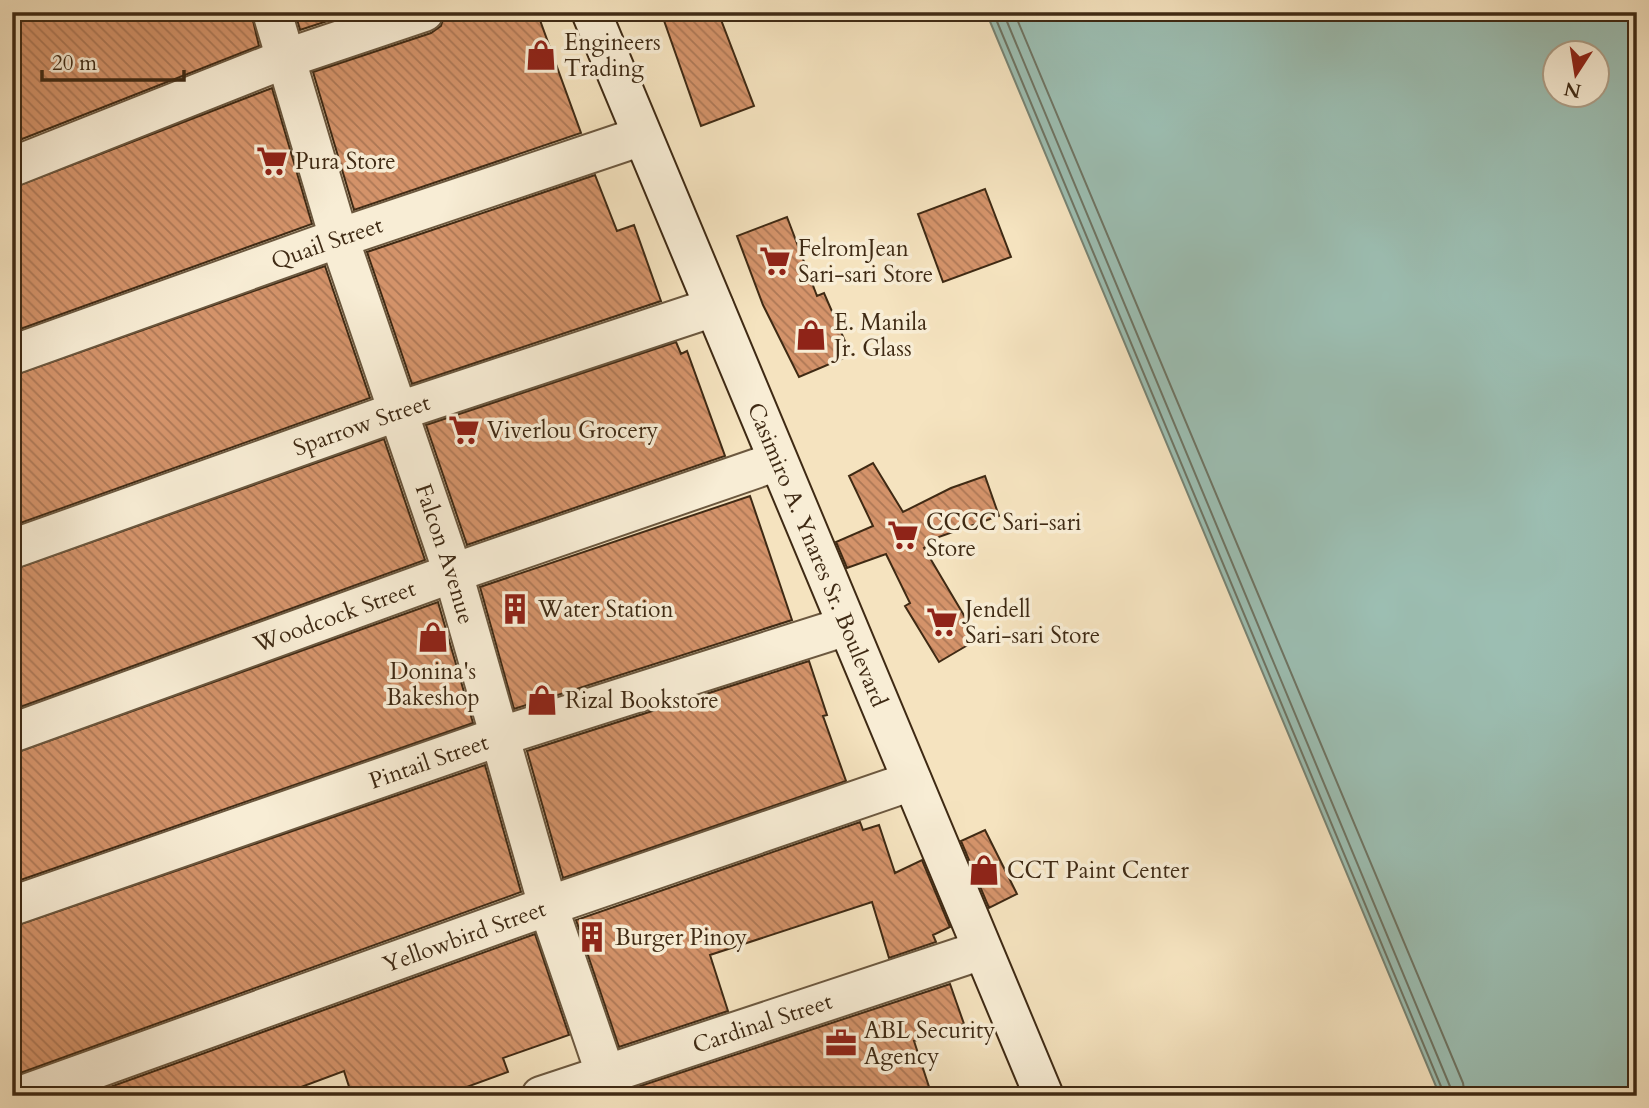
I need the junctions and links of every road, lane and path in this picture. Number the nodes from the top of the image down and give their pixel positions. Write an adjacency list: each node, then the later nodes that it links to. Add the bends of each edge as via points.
1 (272, 12): 4 (street, Falcon Avenue)
2 (424, 12): 4 (street)
3 (591, 12): 5 (street, Casimiro A. Ynares Sr. Boulevard)
4 (287, 58): 6 (street); 7 (street, Falcon Avenue)
5 (642, 136): 7 (street, Quail Street); 8 (street, Casimiro A. Ynares Sr. Boulevard)
6 (12, 167)
7 (339, 238): 9 (street, Quail Street); 10 (street, Falcon Avenue)
8 (714, 307): 10 (street, Sparrow Street); 11 (street, Casimiro A. Ynares Sr. Boulevard)
9 (12, 355)
10 (396, 412): 12 (street, Sparrow Street); 13 (street, Falcon Avenue)
11 (778, 461): 13 (street, Woodcock Street); 14 (street, Casimiro A. Ynares Sr. Boulevard)
12 (12, 549)
13 (453, 573): 15 (street, Woodcock Street); 16 (street, Falcon Avenue)
14 (847, 626): 16 (street, Pintail Street); 17 (street, Casimiro A. Ynares Sr. Boulevard)
15 (12, 733)
16 (498, 737): 18 (street, Pintail Street); 19 (street, Falcon Avenue)
17 (912, 781): 19 (street, Yellowbird Street); 20 (street, Casimiro A. Ynares Sr. Boulevard)
18 (12, 906)
19 (548, 906): 21 (street, Falcon Avenue); 22 (street, Yellowbird Street)
20 (982, 950): 21 (street, Cardinal Street); 24 (street, Casimiro A. Ynares Sr. Boulevard)
21 (610, 1084): 23 (street, Cardinal Street)
22 (20, 1096)
23 (541, 1096)
24 (1044, 1096)

